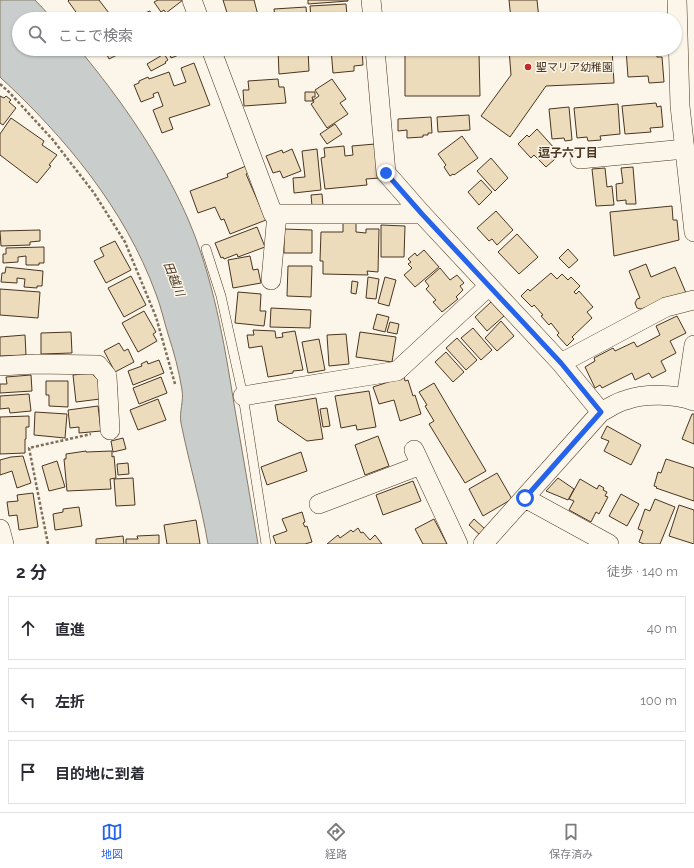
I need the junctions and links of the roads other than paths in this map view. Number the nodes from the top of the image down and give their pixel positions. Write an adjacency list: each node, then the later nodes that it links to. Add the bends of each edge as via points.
1 (192, 0): 4 (street)
2 (371, 0): 5 (street)
3 (676, 0): 6 (street)
4 (196, 12)
5 (372, 12)
6 (676, 12)
7 (214, 56): 12 (street, via 273,214)
8 (377, 56): 13 (street, via 386,173)
9 (678, 56): 10 (street)
10 (685, 149): 11 (street); 14 (street)
11 (580, 159)
12 (277, 214): 13 (street); 16 (street)
13 (422, 214): 17 (street)
14 (694, 232)
15 (206, 250): 22 (lane, via 221,296)
16 (271, 280)
17 (489, 286): 20 (street); 22 (street, via 397,371)
18 (694, 300): 20 (street, via 666,307)
19 (694, 345): 23 (street)
20 (561, 363): 24 (street)
21 (0, 366): 25 (street, via 98,365 107,376)
22 (243, 396): 30 (lane)
23 (690, 399): 24 (street, via 653,395 626,400)
24 (601, 412): 26 (street)
25 (110, 430)
26 (525, 498): 32 (street); 33 (street)
27 (319, 504): 31 (street, via 417,458)
28 (0, 529): 29 (street)
29 (4, 544)
30 (266, 544)
31 (458, 544)
32 (483, 544)
33 (609, 544)

